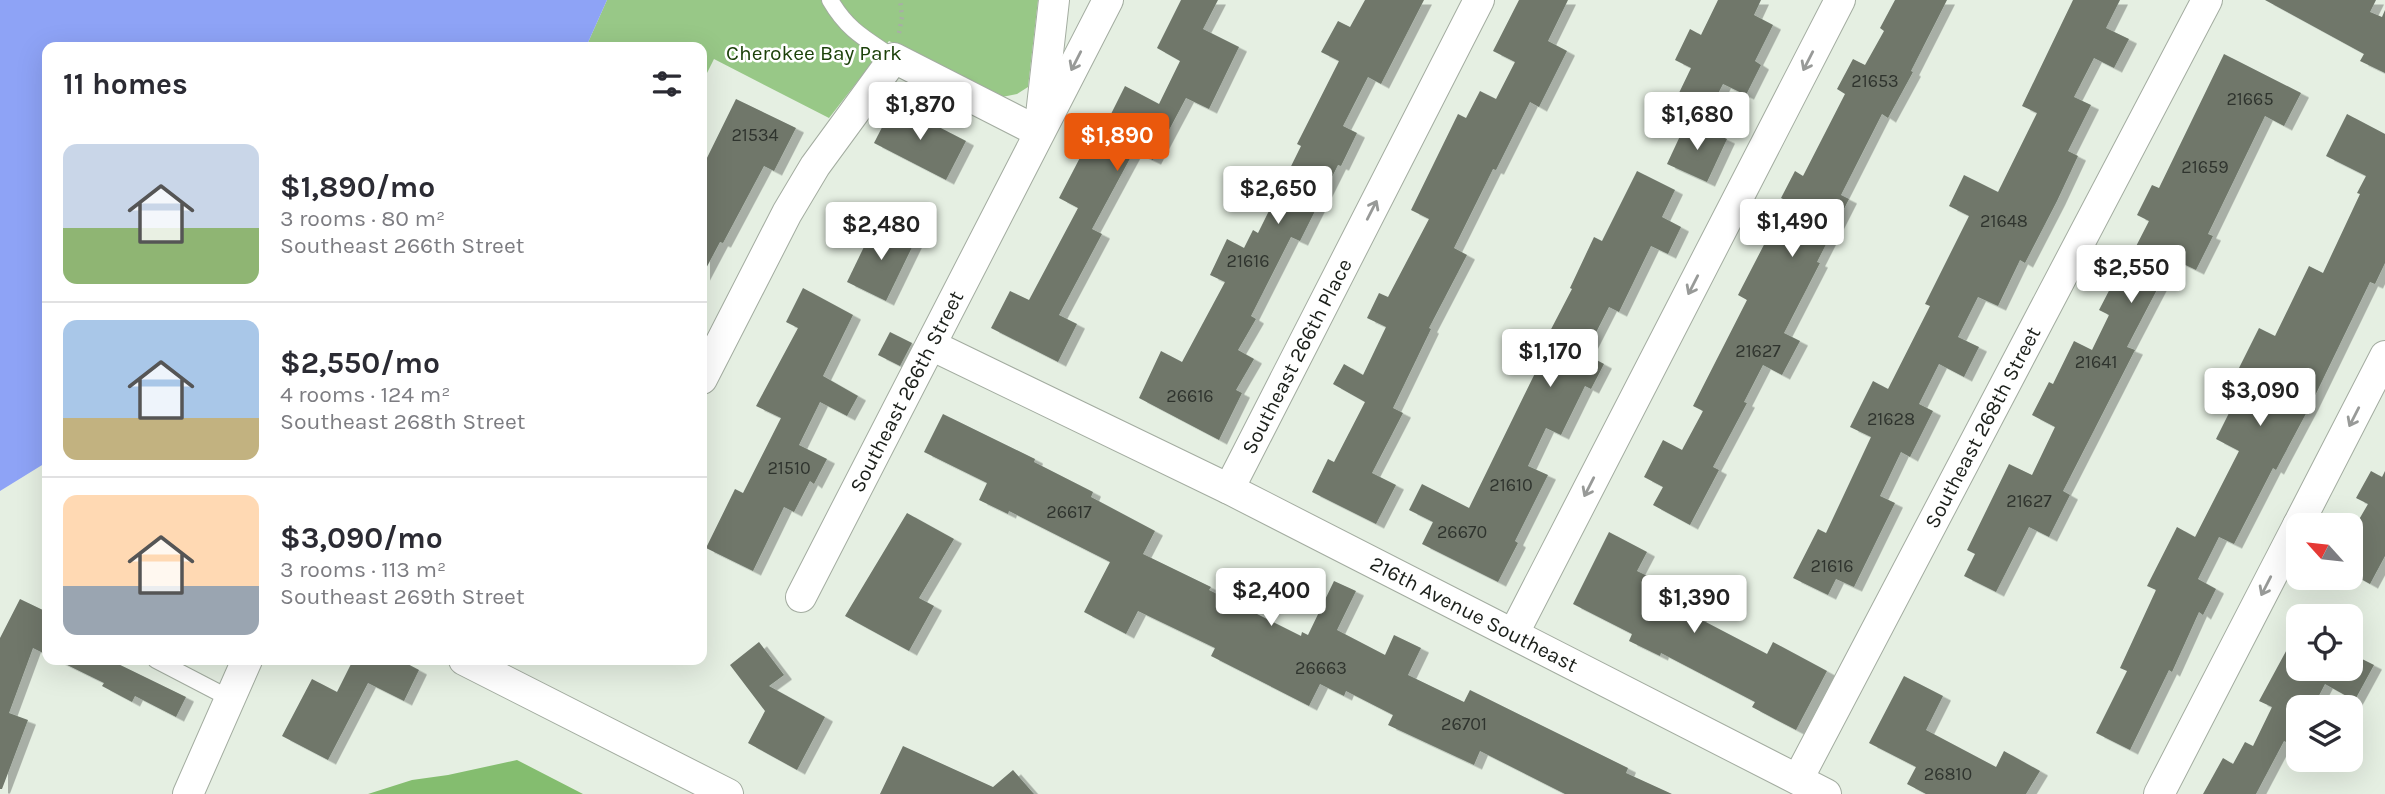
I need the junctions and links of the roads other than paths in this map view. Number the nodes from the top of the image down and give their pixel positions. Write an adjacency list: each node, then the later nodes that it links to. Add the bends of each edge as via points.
1 (830, 0): 7 (lane, via 844,23)
2 (1054, 0): 8 (street)
3 (1108, 0): 8 (street, Southeast 266th Street, one-way to 8)
4 (1479, 0): 12 (street, Southeast 266th Place, one-way to 4)
5 (1840, 0): 16 (street, one-way to 16)
6 (2207, 0): 21 (street, Southeast 268th Street)
7 (894, 58): 8 (street); 11 (street, via 815,166)
8 (1039, 132): 9 (street, Southeast 266th Street)
9 (931, 345): 12 (street, 216th Avenue Southeast); 15 (street, Southeast 266th Street)
10 (2385, 356): 13 (street, one-way to 13)
11 (707, 369)
12 (1229, 489): 16 (street, 216th Avenue Southeast)
13 (2304, 513)
14 (2286, 548): 25 (street, one-way to 25)
15 (802, 597)
16 (1514, 634): 21 (street, 216th Avenue Southeast)
17 (166, 665): 20 (lane)
18 (245, 665): 20 (street)
19 (474, 665): 23 (street)
20 (229, 698): 22 (street)
21 (1798, 779): 24 (street, 216th Avenue Southeast)
22 (188, 794)
23 (728, 794)
24 (1826, 794)
25 (2159, 794)

